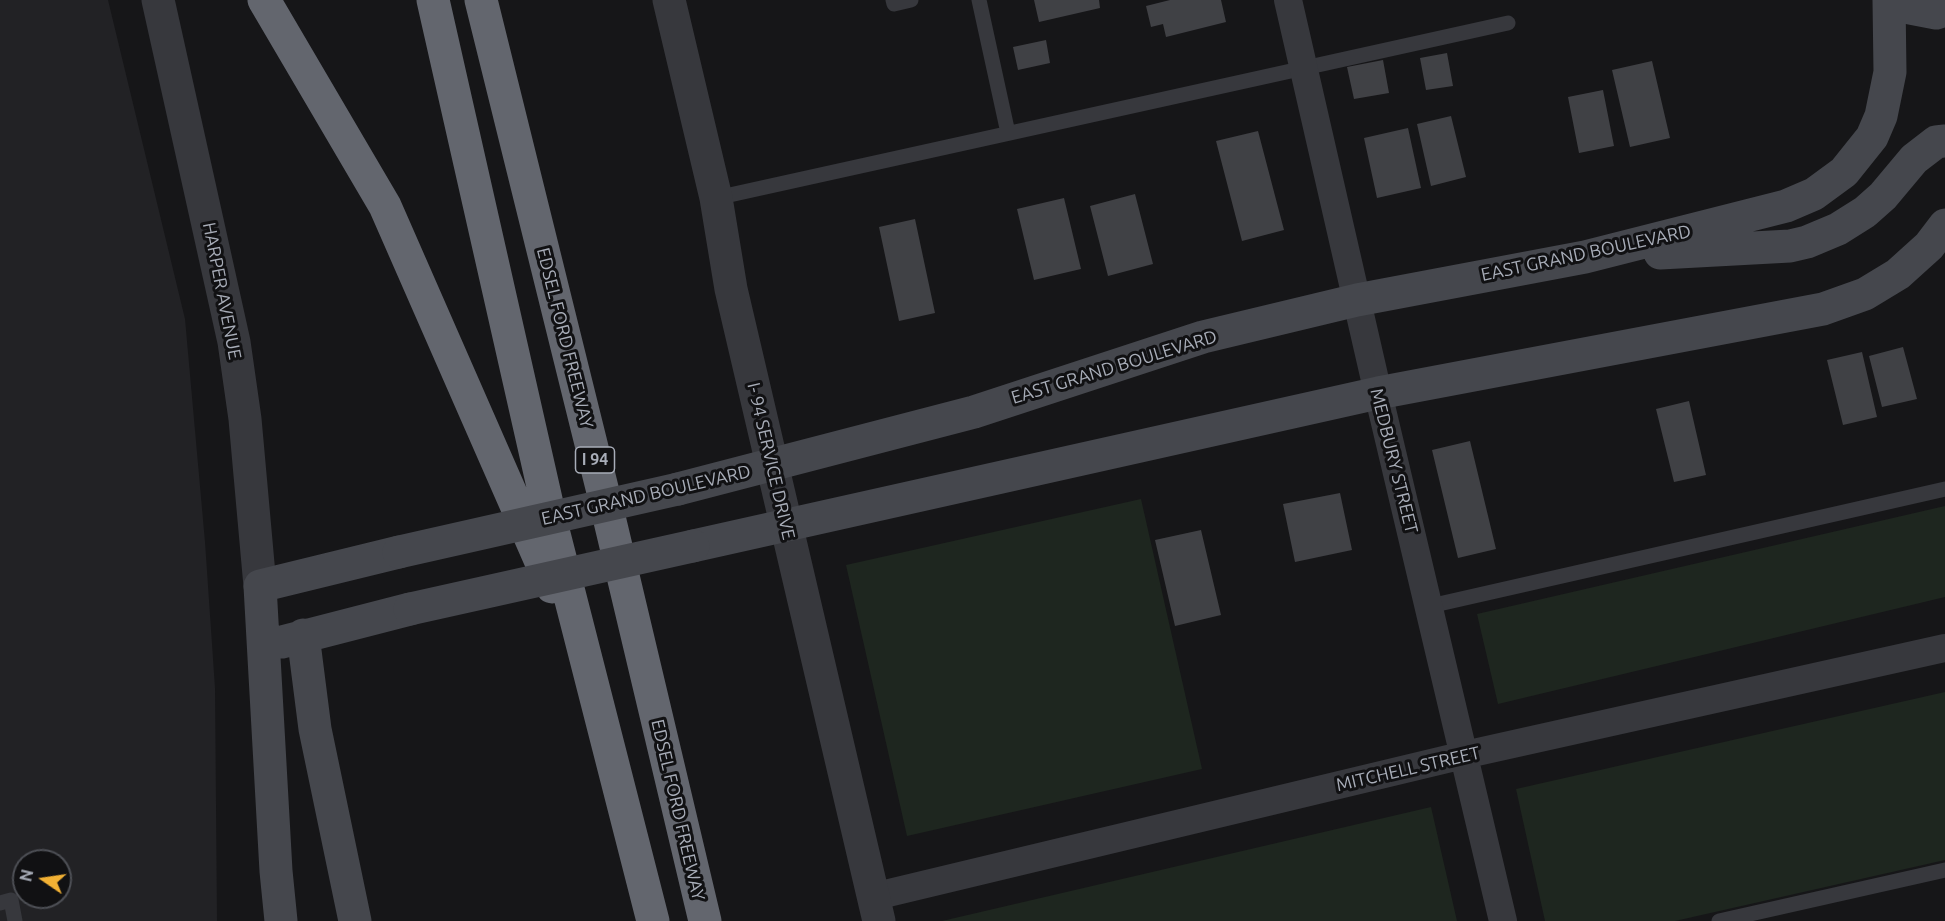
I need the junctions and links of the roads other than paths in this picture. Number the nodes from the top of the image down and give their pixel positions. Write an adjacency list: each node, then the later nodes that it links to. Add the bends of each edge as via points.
1 (158, 0): 27 (street, HARPER AVENUE, via 234,342 246,419)
2 (264, 0): 32 (highway, via 385,206)
3 (433, 0): 32 (highway, via 552,526)
4 (481, 0): 41 (highway, EDSEL FORD FREEWAY / I 94)
5 (669, 0): 17 (street, I- 94 SERVICE DRIVE)
6 (893, 0): 7 (lane, via 894,4)
7 (911, 0)
8 (979, 0): 15 (lane)
9 (1288, 0): 14 (street, MEDBURY STREET)
10 (1889, 0): 20 (main road, EAST GRAND BOULEVARD, via 1890,72 1884,105 1872,137 1844,172 1814,194 1786,206)
11 (1902, 0): 12 (main road, via 1910,8 1936,13)
12 (1945, 10)
13 (1508, 22): 14 (lane)
14 (1304, 67): 15 (lane); 22 (street, MEDBURY STREET)
15 (1008, 133): 17 (lane)
16 (1945, 141): 20 (main road, via 1936,142 1914,159 1865,212 1807,242)
17 (716, 198): 24 (street, I- 94 SERVICE DRIVE, via 731,289)
18 (1945, 225): 21 (main road)
19 (1945, 251): 21 (street)
20 (1585, 257): 22 (main road, EAST GRAND BOULEVARD)
21 (1898, 274): 23 (main road, via 1865,294 1822,309)
22 (1357, 300): 23 (street, MEDBURY STREET); 24 (main road, EAST GRAND BOULEVARD, via 1193,340 974,411)
23 (1378, 393): 26 (main road); 28 (street, MEDBURY STREET)
24 (773, 465): 26 (street, I- 94 SERVICE DRIVE); 27 (main road, EAST GRAND BOULEVARD, bridge)
25 (1945, 489): 28 (lane)
26 (785, 524): 29 (main road, bridge); 36 (street, I- 94 SERVICE DRIVE)
27 (260, 586): 30 (main road)
28 (1430, 606): 33 (street, MEDBURY STREET)
29 (303, 636): 30 (main road); 39 (main road, via 315,729)
30 (263, 647): 38 (main road)
31 (1945, 648): 33 (street, MITCHELL STREET)
32 (587, 663): 40 (highway)
33 (1464, 755): 36 (street, MITCHELL STREET); 42 (street, MEDBURY STREET)
34 (1945, 870): 43 (lane)
35 (0, 903): 37 (lane, via 11,900)
36 (876, 909)
37 (15, 921)
38 (281, 921)
39 (355, 921)
40 (653, 921)
41 (705, 921)
42 (1503, 921)
43 (1719, 921)

